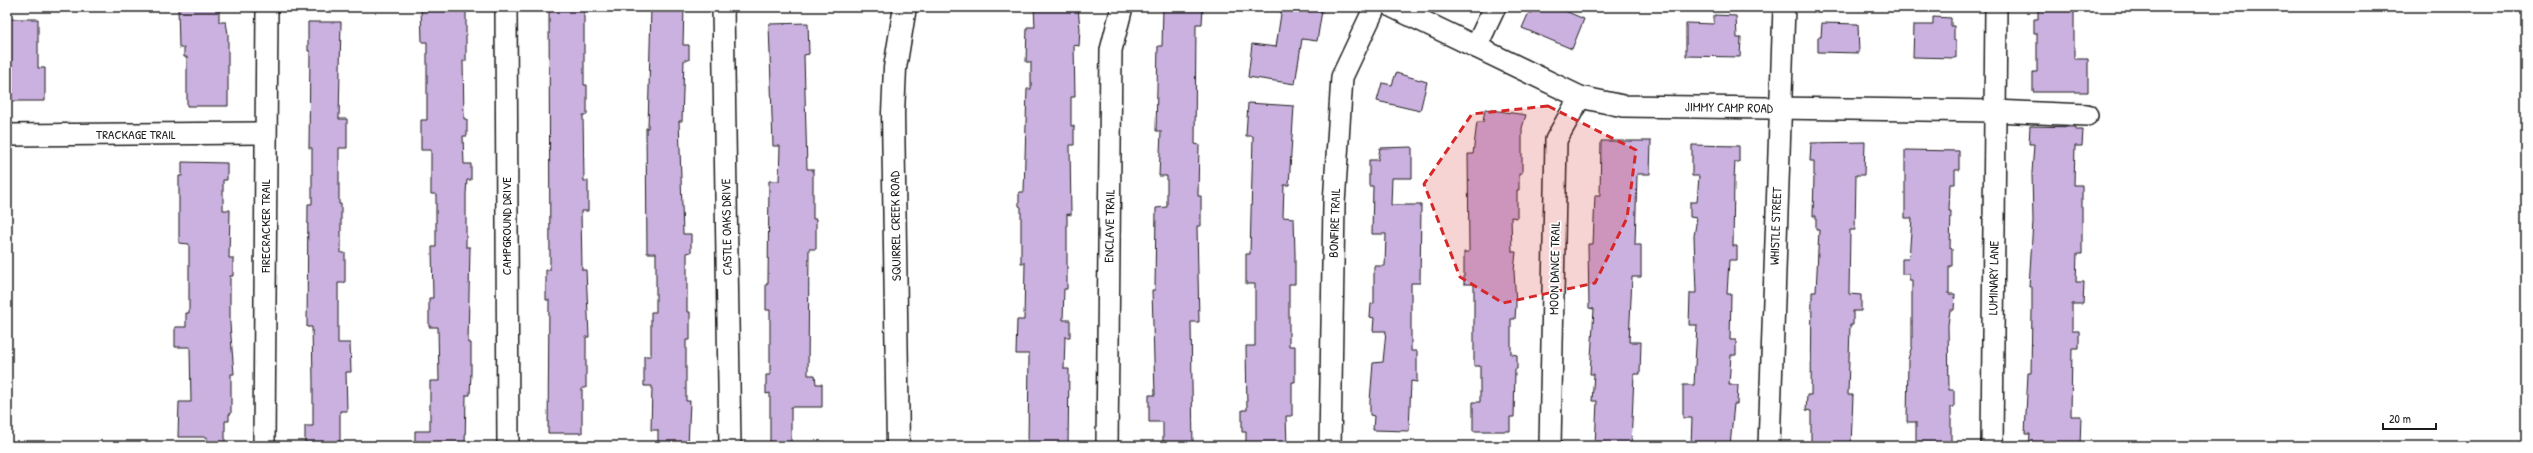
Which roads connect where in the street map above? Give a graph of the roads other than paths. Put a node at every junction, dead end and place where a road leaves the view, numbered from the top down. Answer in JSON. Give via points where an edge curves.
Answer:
{"nodes":[{"id":1,"x":267,"y":7,"type":"edge"},
{"id":2,"x":506,"y":7,"type":"edge"},
{"id":3,"x":723,"y":7,"type":"edge"},
{"id":4,"x":905,"y":7,"type":"edge"},
{"id":5,"x":1122,"y":7,"type":"edge"},
{"id":6,"x":1375,"y":7,"type":"edge"},
{"id":7,"x":1393,"y":7,"type":"edge"},
{"id":8,"x":1495,"y":7,"type":"edge"},
{"id":9,"x":1784,"y":7,"type":"edge"},
{"id":10,"x":1996,"y":7,"type":"edge"},
{"id":11,"x":1476,"y":47,"type":"junction"},
{"id":12,"x":1580,"y":97,"type":"junction"},
{"id":13,"x":1781,"y":108,"type":"junction"},
{"id":14,"x":1995,"y":111,"type":"junction"},
{"id":15,"x":2087,"y":115,"type":"dead end"},
{"id":16,"x":265,"y":133,"type":"junction"},
{"id":17,"x":7,"y":135,"type":"edge"},
{"id":18,"x":264,"y":446,"type":"edge"},
{"id":19,"x":508,"y":446,"type":"edge"},
{"id":20,"x":730,"y":446,"type":"edge"},
{"id":21,"x":898,"y":446,"type":"edge"},
{"id":22,"x":1107,"y":446,"type":"edge"},
{"id":23,"x":1330,"y":446,"type":"edge"},
{"id":24,"x":1550,"y":446,"type":"edge"},
{"id":25,"x":1769,"y":446,"type":"edge"},
{"id":26,"x":1992,"y":446,"type":"edge"}],
"edges":[{"from":1,"to":16,"type":"street","name":"FIRECRACKER TRAIL"},
{"from":2,"to":19,"type":"street","name":"CAMPGROUND DRIVE"},
{"from":3,"to":20,"type":"street","name":"CASTLE OAKS DRIVE"},
{"from":4,"to":21,"type":"street","name":"SQUIRREL CREEK ROAD","via":[[895,68],[893,113]]},
{"from":5,"to":22,"type":"street","name":"ENCLAVE TRAIL","via":[[1111,50]]},
{"from":6,"to":23,"type":"street","name":"BONFIRE TRAIL","via":[[1342,77],[1334,204]]},
{"from":7,"to":11,"type":"street","name":"JIMMY CAMP ROAD"},
{"from":8,"to":11,"type":"street"},
{"from":9,"to":13,"type":"street","name":"WHISTLE STREET"},
{"from":10,"to":14,"type":"street","name":"LUMINARY LANE"},
{"from":11,"to":12,"type":"street","name":"JIMMY CAMP ROAD"},
{"from":12,"to":13,"type":"street","name":"JIMMY CAMP ROAD","via":[[1622,106]]},
{"from":12,"to":24,"type":"street","name":"MOON DANCE TRAIL","via":[[1556,140]]},
{"from":13,"to":14,"type":"street","name":"JIMMY CAMP ROAD"},
{"from":13,"to":25,"type":"street","name":"WHISTLE STREET","via":[[1777,155]]},
{"from":14,"to":15,"type":"street","name":"JIMMY CAMP ROAD"},
{"from":14,"to":26,"type":"street","name":"LUMINARY LANE"},
{"from":16,"to":17,"type":"street","name":"TRACKAGE TRAIL"},
{"from":16,"to":18,"type":"street","name":"FIRECRACKER TRAIL"}]}
